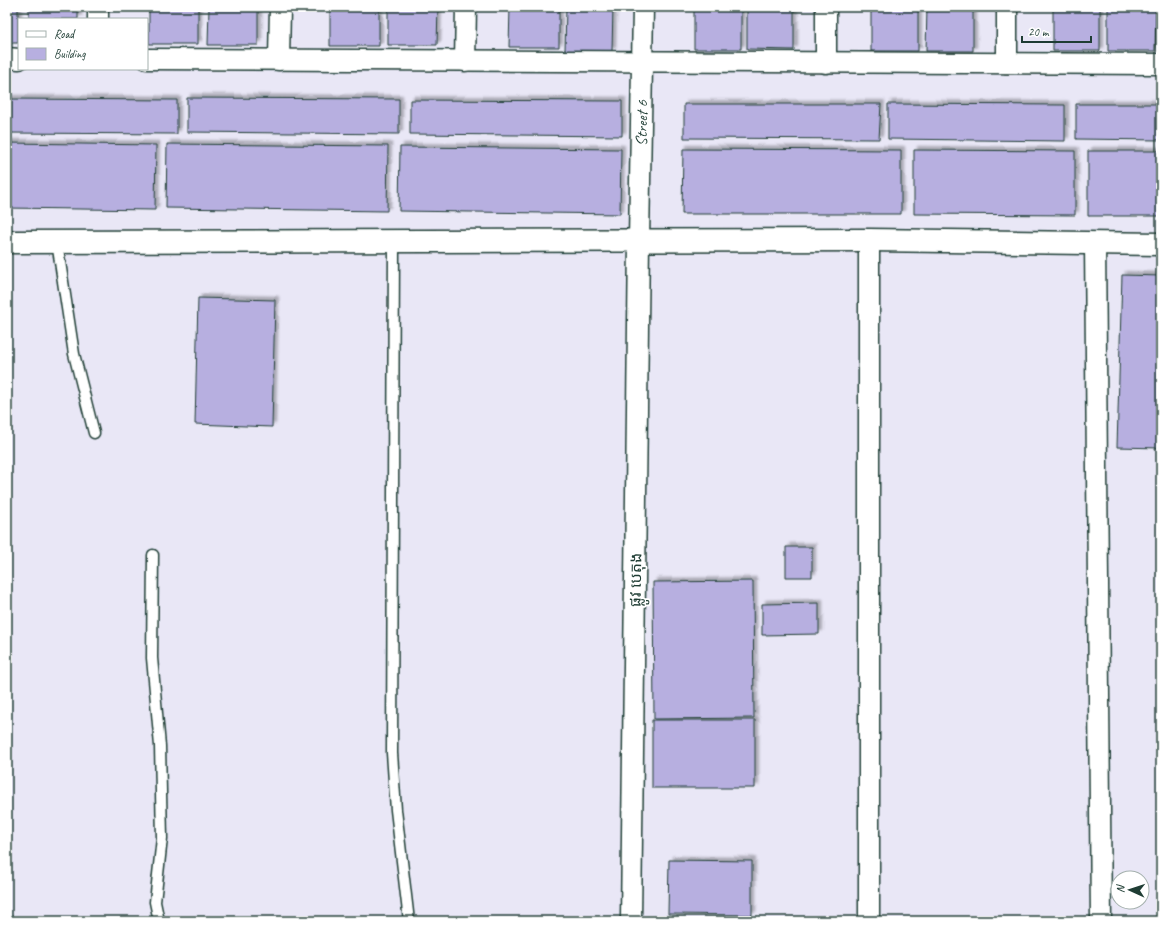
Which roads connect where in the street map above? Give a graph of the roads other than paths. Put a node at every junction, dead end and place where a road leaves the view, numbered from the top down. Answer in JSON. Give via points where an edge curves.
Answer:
{"nodes":[{"id":1,"x":98,"y":7,"type":"edge"},
{"id":2,"x":280,"y":7,"type":"edge"},
{"id":3,"x":466,"y":7,"type":"edge"},
{"id":4,"x":643,"y":7,"type":"edge"},
{"id":5,"x":826,"y":7,"type":"edge"},
{"id":6,"x":1007,"y":7,"type":"edge"},
{"id":7,"x":98,"y":18,"type":"edge"},
{"id":8,"x":7,"y":58,"type":"edge"},
{"id":9,"x":18,"y":58,"type":"edge"},
{"id":10,"x":148,"y":59,"type":"edge"},
{"id":11,"x":279,"y":60,"type":"junction"},
{"id":12,"x":465,"y":61,"type":"junction"},
{"id":13,"x":642,"y":62,"type":"junction"},
{"id":14,"x":826,"y":62,"type":"junction"},
{"id":15,"x":1007,"y":63,"type":"junction"},
{"id":16,"x":1161,"y":64,"type":"edge"},
{"id":17,"x":639,"y":240,"type":"junction"},
{"id":18,"x":869,"y":240,"type":"junction"},
{"id":19,"x":394,"y":241,"type":"junction"},
{"id":20,"x":7,"y":242,"type":"edge"},
{"id":21,"x":57,"y":242,"type":"junction"},
{"id":22,"x":1095,"y":243,"type":"junction"},
{"id":23,"x":1161,"y":244,"type":"edge"},
{"id":24,"x":94,"y":433,"type":"dead end"},
{"id":25,"x":153,"y":555,"type":"dead end"},
{"id":26,"x":159,"y":921,"type":"edge"},
{"id":27,"x":409,"y":921,"type":"edge"},
{"id":28,"x":632,"y":921,"type":"edge"},
{"id":29,"x":869,"y":921,"type":"edge"},
{"id":30,"x":1100,"y":921,"type":"edge"}],
"edges":[{"from":1,"to":7,"type":"street"},
{"from":2,"to":11,"type":"street"},
{"from":3,"to":12,"type":"street"},
{"from":4,"to":13,"type":"street","name":"Street 6"},
{"from":5,"to":14,"type":"street"},
{"from":6,"to":15,"type":"street"},
{"from":8,"to":9,"type":"street"},
{"from":10,"to":11,"type":"street"},
{"from":11,"to":12,"type":"street"},
{"from":12,"to":13,"type":"street"},
{"from":13,"to":14,"type":"street"},
{"from":13,"to":17,"type":"street","name":"Street 6"},
{"from":14,"to":15,"type":"street"},
{"from":15,"to":16,"type":"street"},
{"from":17,"to":18,"type":"street"},
{"from":17,"to":19,"type":"street"},
{"from":17,"to":28,"type":"street","name":"ផ្លូវ បេតុង"},
{"from":18,"to":22,"type":"street"},
{"from":18,"to":29,"type":"street"},
{"from":19,"to":21,"type":"street"},
{"from":19,"to":27,"type":"lane","via":[[392,752]]},
{"from":20,"to":21,"type":"street"},
{"from":21,"to":24,"type":"lane","via":[[74,354]]},
{"from":22,"to":23,"type":"street"},
{"from":22,"to":30,"type":"street"},
{"from":25,"to":26,"type":"lane","via":[[152,658],[160,746],[162,838],[155,902]]}]}
